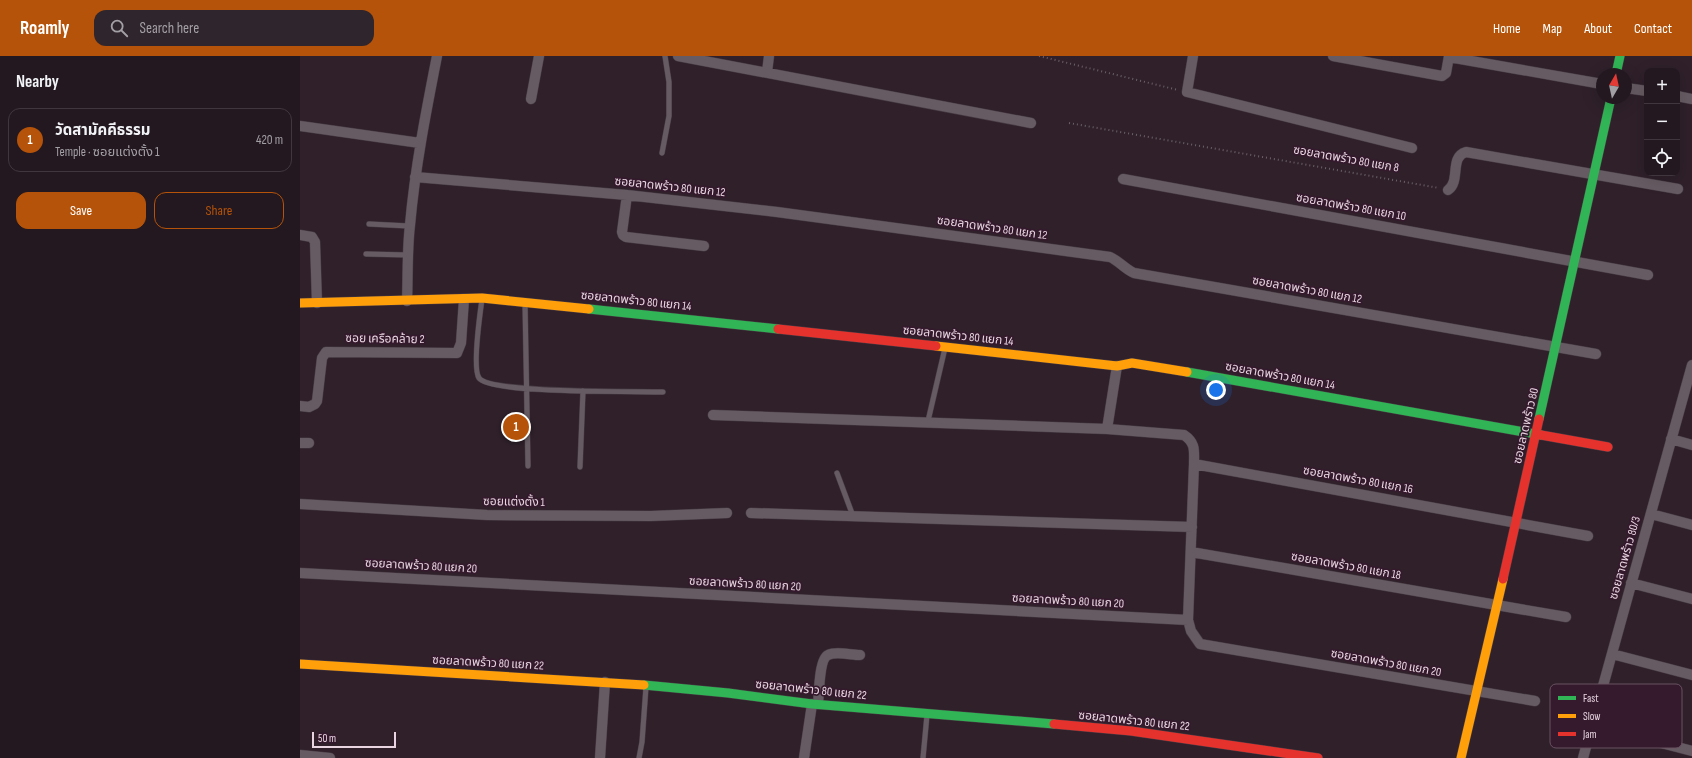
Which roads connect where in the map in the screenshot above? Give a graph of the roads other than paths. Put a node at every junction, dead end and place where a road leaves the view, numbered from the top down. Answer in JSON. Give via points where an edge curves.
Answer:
{"nodes":[{"id":1,"x":437,"y":56,"type":"edge"},
{"id":2,"x":539,"y":56,"type":"edge"},
{"id":3,"x":665,"y":56,"type":"edge"},
{"id":4,"x":678,"y":56,"type":"edge"},
{"id":5,"x":768,"y":56,"type":"edge"},
{"id":6,"x":1193,"y":56,"type":"edge"},
{"id":7,"x":1332,"y":56,"type":"edge"},
{"id":8,"x":1449,"y":56,"type":"edge"},
{"id":9,"x":1620,"y":56,"type":"edge"},
{"id":10,"x":1617,"y":68,"type":"edge"},
{"id":11,"x":767,"y":72,"type":"junction"},
{"id":12,"x":1596,"y":83,"type":"edge"},
{"id":13,"x":1632,"y":89,"type":"edge"},
{"id":14,"x":1644,"y":91,"type":"edge"},
{"id":15,"x":1680,"y":97,"type":"edge"},
{"id":16,"x":531,"y":99,"type":"dead end"},
{"id":17,"x":1692,"y":99,"type":"edge"},
{"id":18,"x":1610,"y":104,"type":"edge"},
{"id":19,"x":1031,"y":123,"type":"dead end"},
{"id":20,"x":300,"y":126,"type":"edge"},
{"id":21,"x":420,"y":143,"type":"junction"},
{"id":22,"x":1412,"y":148,"type":"dead end"},
{"id":23,"x":662,"y":153,"type":"dead end"},
{"id":24,"x":1594,"y":175,"type":"junction"},
{"id":25,"x":415,"y":177,"type":"junction"},
{"id":26,"x":1123,"y":179,"type":"dead end"},
{"id":27,"x":1448,"y":190,"type":"road end"},
{"id":28,"x":1678,"y":190,"type":"dead end"},
{"id":29,"x":627,"y":195,"type":"junction"},
{"id":30,"x":369,"y":224,"type":"dead end"},
{"id":31,"x":409,"y":226,"type":"junction"},
{"id":32,"x":300,"y":235,"type":"edge"},
{"id":33,"x":704,"y":246,"type":"dead end"},
{"id":34,"x":366,"y":254,"type":"dead end"},
{"id":35,"x":408,"y":255,"type":"junction"},
{"id":36,"x":1574,"y":261,"type":"junction"},
{"id":37,"x":1648,"y":275,"type":"dead end"},
{"id":38,"x":482,"y":298,"type":"junction"},
{"id":39,"x":464,"y":299,"type":"junction"},
{"id":40,"x":407,"y":301,"type":"junction"},
{"id":41,"x":525,"y":302,"type":"junction"},
{"id":42,"x":317,"y":303,"type":"junction"},
{"id":43,"x":300,"y":304,"type":"edge"},
{"id":44,"x":946,"y":347,"type":"junction"},
{"id":45,"x":1556,"y":347,"type":"junction"},
{"id":46,"x":1596,"y":354,"type":"dead end"},
{"id":47,"x":1117,"y":366,"type":"junction"},
{"id":48,"x":1692,"y":368,"type":"edge"},
{"id":49,"x":525,"y":389,"type":"junction"},
{"id":50,"x":583,"y":391,"type":"junction"},
{"id":51,"x":663,"y":392,"type":"dead end"},
{"id":52,"x":300,"y":406,"type":"edge"},
{"id":53,"x":713,"y":415,"type":"dead end"},
{"id":54,"x":928,"y":421,"type":"junction"},
{"id":55,"x":1107,"y":428,"type":"junction"},
{"id":56,"x":1536,"y":434,"type":"junction"},
{"id":57,"x":1671,"y":439,"type":"junction"},
{"id":58,"x":1692,"y":445,"type":"edge"},
{"id":59,"x":1608,"y":447,"type":"dead end"},
{"id":60,"x":1194,"y":464,"type":"junction"},
{"id":61,"x":528,"y":466,"type":"dead end"},
{"id":62,"x":580,"y":467,"type":"dead end"},
{"id":63,"x":837,"y":473,"type":"dead end"},
{"id":64,"x":300,"y":504,"type":"edge"},
{"id":65,"x":727,"y":513,"type":"dead end"},
{"id":66,"x":751,"y":513,"type":"dead end"},
{"id":67,"x":1651,"y":514,"type":"junction"},
{"id":68,"x":853,"y":516,"type":"junction"},
{"id":69,"x":1516,"y":522,"type":"junction"},
{"id":70,"x":1692,"y":525,"type":"edge"},
{"id":71,"x":1192,"y":526,"type":"junction"},
{"id":72,"x":1588,"y":536,"type":"dead end"},
{"id":73,"x":1191,"y":552,"type":"junction"},
{"id":74,"x":300,"y":573,"type":"edge"},
{"id":75,"x":1632,"y":583,"type":"junction"},
{"id":76,"x":1692,"y":599,"type":"edge"},
{"id":77,"x":1497,"y":606,"type":"junction"},
{"id":78,"x":1566,"y":617,"type":"dead end"},
{"id":79,"x":1188,"y":620,"type":"junction"},
{"id":80,"x":1612,"y":654,"type":"junction"},
{"id":81,"x":860,"y":655,"type":"dead end"},
{"id":82,"x":300,"y":664,"type":"edge"},
{"id":83,"x":1692,"y":675,"type":"edge"},
{"id":84,"x":605,"y":682,"type":"junction"},
{"id":85,"x":1604,"y":684,"type":"edge"},
{"id":86,"x":646,"y":686,"type":"junction"},
{"id":87,"x":1477,"y":691,"type":"junction"},
{"id":88,"x":1535,"y":701,"type":"dead end"},
{"id":89,"x":815,"y":704,"type":"junction"},
{"id":90,"x":928,"y":713,"type":"junction"},
{"id":91,"x":1586,"y":748,"type":"edge"},
{"id":92,"x":1680,"y":748,"type":"edge"},
{"id":93,"x":1692,"y":751,"type":"edge"},
{"id":94,"x":300,"y":755,"type":"edge"},
{"id":95,"x":330,"y":758,"type":"edge"},
{"id":96,"x":600,"y":758,"type":"edge"},
{"id":97,"x":639,"y":758,"type":"edge"},
{"id":98,"x":804,"y":758,"type":"edge"},
{"id":99,"x":923,"y":758,"type":"edge"},
{"id":100,"x":1318,"y":758,"type":"edge"},
{"id":101,"x":1461,"y":758,"type":"edge"},
{"id":102,"x":1583,"y":758,"type":"edge"}],
"edges":[{"from":1,"to":21,"type":"street"},
{"from":2,"to":16,"type":"street"},
{"from":3,"to":23,"type":"lane","via":[[669,82],[669,116]]},
{"from":4,"to":11,"type":"street"},
{"from":5,"to":11,"type":"street"},
{"from":6,"to":22,"type":"street","via":[[1187,92]]},
{"from":7,"to":8,"type":"street","via":[[1442,76],[1446,73]]},
{"from":8,"to":12,"type":"street"},
{"from":9,"to":10,"type":"street"},
{"from":11,"to":19,"type":"street"},
{"from":13,"to":14,"type":"street"},
{"from":15,"to":17,"type":"street"},
{"from":18,"to":24,"type":"street","name":"ซอยลาดพร้าว 80"},
{"from":20,"to":21,"type":"street"},
{"from":21,"to":25,"type":"street"},
{"from":24,"to":27,"type":"street","via":[[1466,152],[1458,158],[1453,184]]},
{"from":24,"to":28,"type":"street"},
{"from":24,"to":36,"type":"street","name":"ซอยลาดพร้าว 80"},
{"from":25,"to":29,"type":"street","name":"ซอยลาดพร้าว 80 แยก 12"},
{"from":25,"to":31,"type":"street"},
{"from":26,"to":36,"type":"street","name":"ซอยลาดพร้าว 80 แยก 10"},
{"from":29,"to":33,"type":"street","via":[[623,236]]},
{"from":29,"to":45,"type":"street","name":"ซอยลาดพร้าว 80 แยก 12","via":[[785,213],[1110,257],[1134,273]]},
{"from":30,"to":31,"type":"lane"},
{"from":31,"to":35,"type":"street"},
{"from":32,"to":42,"type":"street","via":[[312,237],[315,242]]},
{"from":34,"to":35,"type":"lane"},
{"from":35,"to":40,"type":"street"},
{"from":36,"to":37,"type":"street","name":"ซอยลาดพร้าว 80 แยก 10"},
{"from":36,"to":45,"type":"street","name":"ซอยลาดพร้าว 80"},
{"from":38,"to":39,"type":"street","name":"ซอยลาดพร้าว 80 แยก 14"},
{"from":38,"to":41,"type":"street","name":"ซอยลาดพร้าว 80 แยก 14"},
{"from":38,"to":49,"type":"lane","via":[[476,363],[478,378],[490,385]]},
{"from":39,"to":40,"type":"street","name":"ซอยลาดพร้าว 80 แยก 14"},
{"from":39,"to":52,"type":"street","name":"ซอย เครือคล้าย 2","via":[[461,342],[457,353],[326,352],[322,358],[317,401],[309,407]]},
{"from":40,"to":42,"type":"street","name":"ซอยลาดพร้าว 80 แยก 14"},
{"from":41,"to":44,"type":"street","name":"ซอยลาดพร้าว 80 แยก 14"},
{"from":41,"to":49,"type":"lane"},
{"from":42,"to":43,"type":"street","name":"ซอยลาดพร้าว 80 แยก 14"},
{"from":44,"to":47,"type":"street","name":"ซอยลาดพร้าว 80 แยก 14"},
{"from":44,"to":54,"type":"lane"},
{"from":45,"to":46,"type":"street","name":"ซอยลาดพร้าว 80 แยก 12"},
{"from":45,"to":56,"type":"street","name":"ซอยลาดพร้าว 80"},
{"from":47,"to":55,"type":"street"},
{"from":47,"to":56,"type":"street","name":"ซอยลาดพร้าว 80 แยก 14","via":[[1142,364]]},
{"from":48,"to":57,"type":"street","name":"ซอยลาดพร้าว 80/3"},
{"from":49,"to":50,"type":"lane"},
{"from":49,"to":61,"type":"lane"},
{"from":50,"to":51,"type":"lane"},
{"from":50,"to":62,"type":"lane"},
{"from":53,"to":54,"type":"street","name":"ซอยลาดพร้าว 80 แยก 20"},
{"from":54,"to":55,"type":"street","name":"ซอยลาดพร้าว 80 แยก 20"},
{"from":55,"to":60,"type":"street","name":"ซอยลาดพร้าว 80 แยก 20","via":[[1184,435],[1191,439],[1194,445]]},
{"from":56,"to":59,"type":"street","name":"ซอยลาดพร้าว 80 แยก 14"},
{"from":56,"to":69,"type":"street","name":"ซอยลาดพร้าว 80"},
{"from":57,"to":58,"type":"street"},
{"from":57,"to":67,"type":"street","name":"ซอยลาดพร้าว 80/3"},
{"from":60,"to":69,"type":"street","name":"ซอยลาดพร้าว 80 แยก 16"},
{"from":60,"to":71,"type":"street","name":"ซอยลาดพร้าว 80 แยก 20"},
{"from":63,"to":68,"type":"lane"},
{"from":64,"to":65,"type":"street","name":"ซอยแต่งตั้ง 1","via":[[487,515],[651,516]]},
{"from":66,"to":68,"type":"street"},
{"from":67,"to":70,"type":"street"},
{"from":67,"to":75,"type":"street","name":"ซอยลาดพร้าว 80/3"},
{"from":68,"to":71,"type":"street"},
{"from":69,"to":72,"type":"street","name":"ซอยลาดพร้าว 80 แยก 16"},
{"from":69,"to":77,"type":"street","name":"ซอยลาดพร้าว 80"},
{"from":71,"to":73,"type":"street","name":"ซอยลาดพร้าว 80 แยก 20"},
{"from":73,"to":77,"type":"street","name":"ซอยลาดพร้าว 80 แยก 18"},
{"from":73,"to":79,"type":"street","name":"ซอยลาดพร้าว 80 แยก 20"},
{"from":74,"to":79,"type":"street","name":"ซอยลาดพร้าว 80 แยก 20"},
{"from":75,"to":76,"type":"street"},
{"from":75,"to":80,"type":"street","name":"ซอยลาดพร้าว 80/3"},
{"from":77,"to":78,"type":"street","name":"ซอยลาดพร้าว 80 แยก 18"},
{"from":77,"to":87,"type":"street","name":"ซอยลาดพร้าว 80"},
{"from":79,"to":87,"type":"street","name":"ซอยลาดพร้าว 80 แยก 20","via":[[1191,631],[1200,644]]},
{"from":80,"to":83,"type":"street"},
{"from":80,"to":85,"type":"street","name":"ซอยลาดพร้าว 80/3"},
{"from":81,"to":89,"type":"street","via":[[828,654],[825,657]]},
{"from":82,"to":84,"type":"street","name":"ซอยลาดพร้าว 80 แยก 22"},
{"from":84,"to":86,"type":"street","name":"ซอยลาดพร้าว 80 แยก 22"},
{"from":84,"to":96,"type":"street"},
{"from":86,"to":89,"type":"street","name":"ซอยลาดพร้าว 80 แยก 22"},
{"from":86,"to":97,"type":"lane"},
{"from":87,"to":88,"type":"street"},
{"from":87,"to":101,"type":"street","name":"ซอยลาดพร้าว 80"},
{"from":89,"to":90,"type":"street","name":"ซอยลาดพร้าว 80 แยก 22"},
{"from":89,"to":98,"type":"street"},
{"from":90,"to":99,"type":"lane"},
{"from":90,"to":100,"type":"street","name":"ซอยลาดพร้าว 80 แยก 22","via":[[1131,731]]},
{"from":91,"to":102,"type":"street","name":"ซอยลาดพร้าว 80/3"},
{"from":92,"to":93,"type":"street"},
{"from":94,"to":95,"type":"street"}]}
